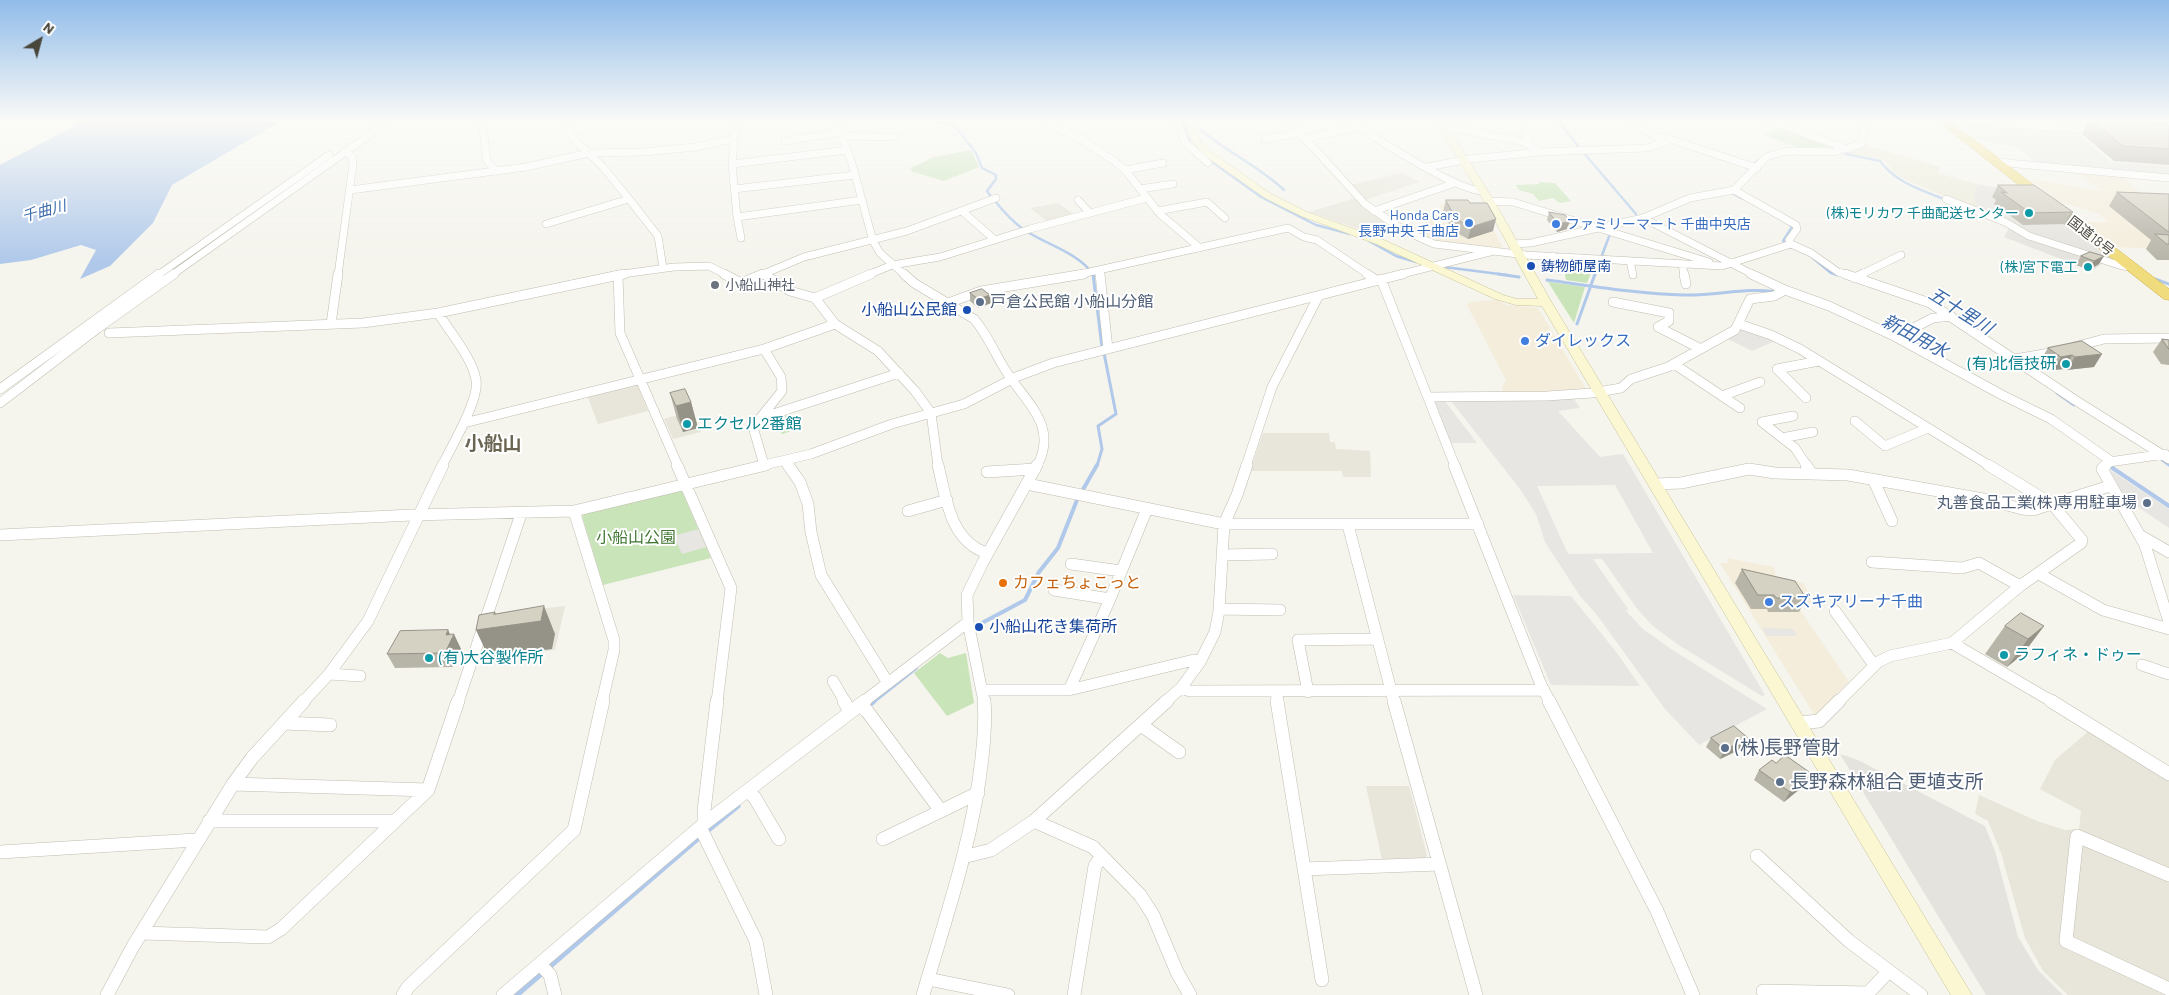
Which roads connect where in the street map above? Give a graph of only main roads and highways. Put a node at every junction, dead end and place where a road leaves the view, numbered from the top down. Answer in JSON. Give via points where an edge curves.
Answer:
{"nodes":[{"id":1,"x":2004,"y":167,"type":"edge"},
{"id":2,"x":2169,"y":296,"type":"edge"}],
"edges":[{"from":1,"to":2,"type":"highway","name":"国道18号"}]}
